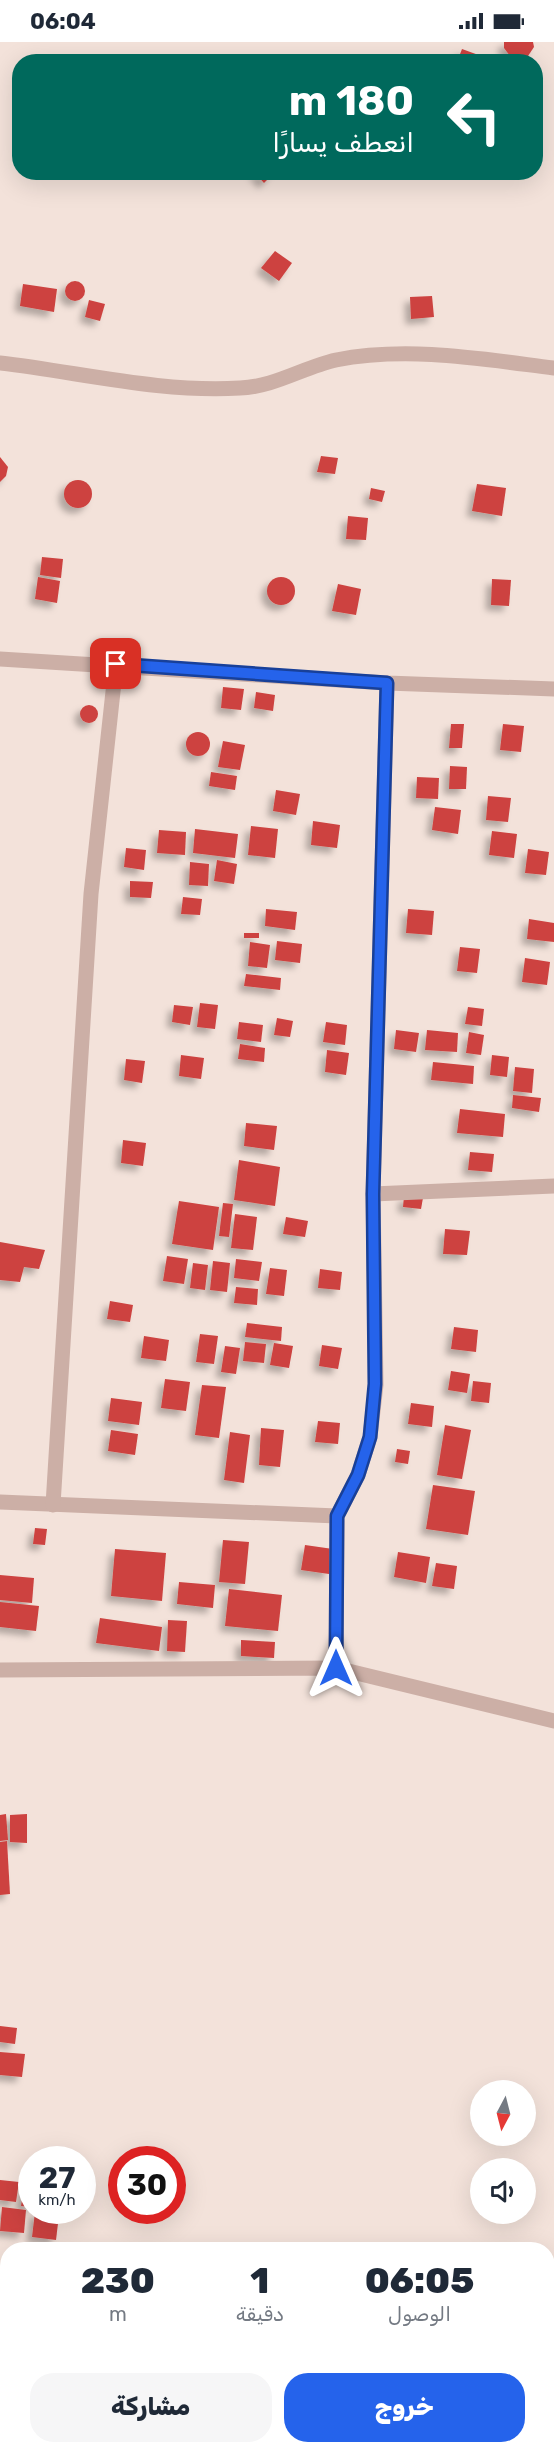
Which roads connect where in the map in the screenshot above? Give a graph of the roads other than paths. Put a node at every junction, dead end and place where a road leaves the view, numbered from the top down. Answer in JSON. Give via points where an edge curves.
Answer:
{"nodes":[{"id":1,"x":0,"y":363,"type":"edge"},
{"id":2,"x":554,"y":368,"type":"edge"},
{"id":3,"x":0,"y":659,"type":"edge"},
{"id":4,"x":116,"y":664,"type":"junction"},
{"id":5,"x":387,"y":683,"type":"junction"},
{"id":6,"x":554,"y":689,"type":"edge"},
{"id":7,"x":554,"y":1186,"type":"edge"},
{"id":8,"x":373,"y":1194,"type":"junction"},
{"id":9,"x":0,"y":1502,"type":"edge"},
{"id":10,"x":53,"y":1505,"type":"junction"},
{"id":11,"x":337,"y":1516,"type":"junction"},
{"id":12,"x":336,"y":1668,"type":"junction"},
{"id":13,"x":0,"y":1670,"type":"edge"},
{"id":14,"x":554,"y":1721,"type":"edge"}],
"edges":[{"from":1,"to":2,"type":"street","via":[[202,389],[243,388],[282,380],[334,361],[388,353],[466,357]]},
{"from":3,"to":4,"type":"street"},
{"from":4,"to":5,"type":"street"},
{"from":4,"to":10,"type":"street","via":[[91,894]]},
{"from":5,"to":6,"type":"street"},
{"from":5,"to":8,"type":"street"},
{"from":7,"to":8,"type":"street"},
{"from":8,"to":11,"type":"street","via":[[375,1384],[370,1437],[358,1475]]},
{"from":9,"to":10,"type":"street"},
{"from":10,"to":11,"type":"street"},
{"from":11,"to":12,"type":"street"},
{"from":12,"to":13,"type":"street"},
{"from":12,"to":14,"type":"street"}]}
